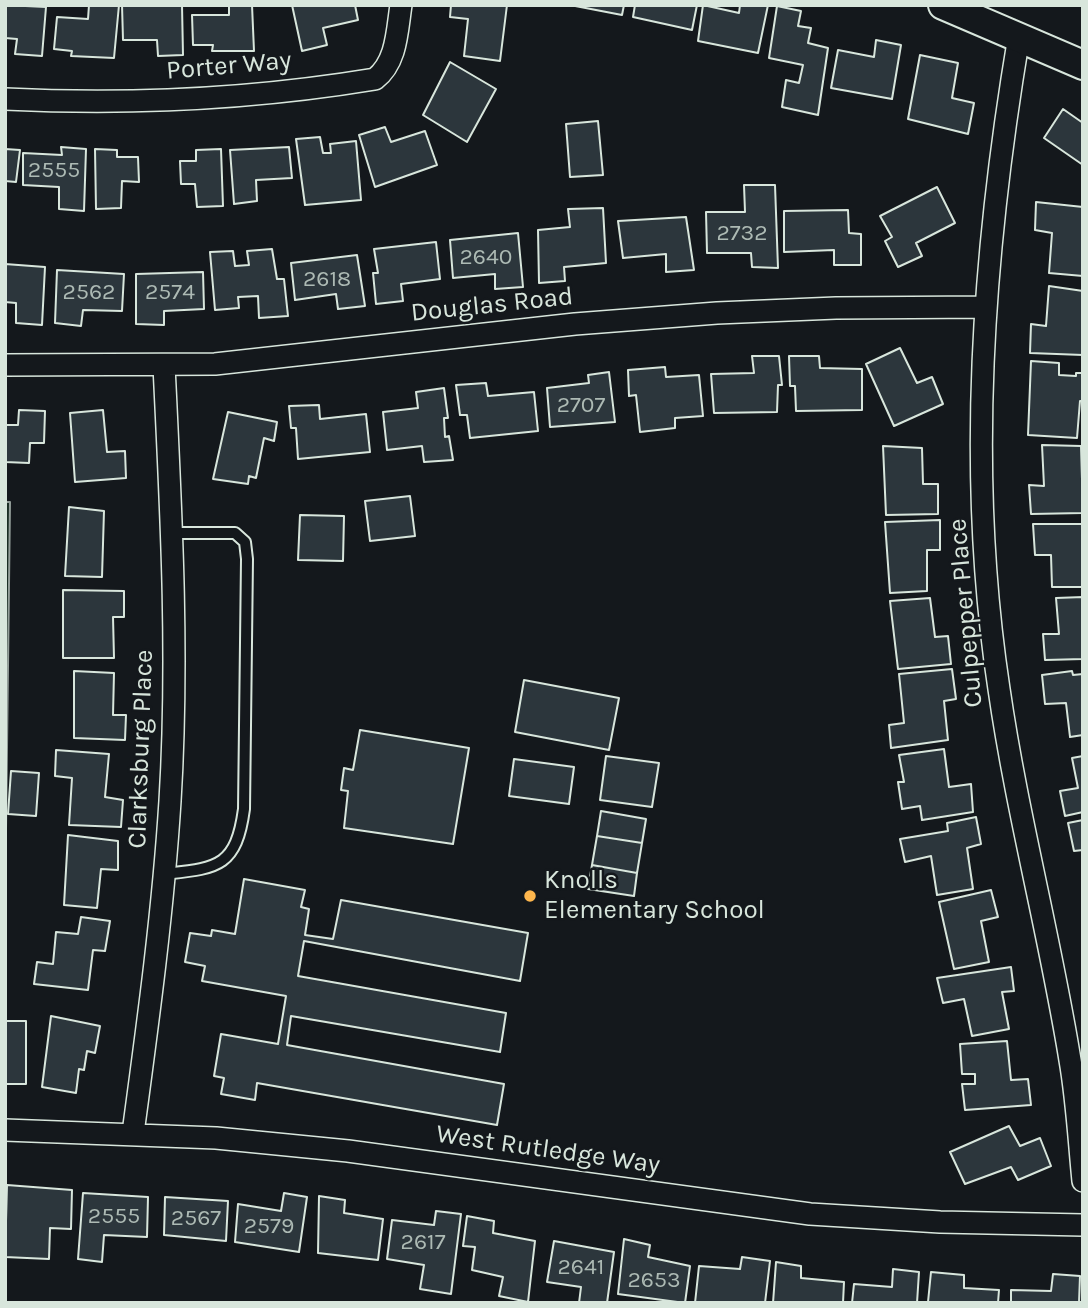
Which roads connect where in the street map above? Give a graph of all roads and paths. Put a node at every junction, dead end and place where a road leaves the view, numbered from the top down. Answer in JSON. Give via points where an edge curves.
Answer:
{"nodes":[{"id":1,"x":401,"y":5,"type":"edge"},
{"id":2,"x":943,"y":5,"type":"edge"},
{"id":3,"x":1019,"y":36,"type":"junction"},
{"id":4,"x":1083,"y":65,"type":"edge"},
{"id":5,"x":5,"y":99,"type":"edge"},
{"id":6,"x":986,"y":307,"type":"junction"},
{"id":7,"x":5,"y":365,"type":"edge"},
{"id":8,"x":164,"y":366,"type":"junction"},
{"id":9,"x":172,"y":533,"type":"junction"},
{"id":10,"x":164,"y":874,"type":"junction"},
{"id":11,"x":5,"y":1130,"type":"edge"},
{"id":12,"x":134,"y":1133,"type":"junction"},
{"id":13,"x":1083,"y":1181,"type":"edge"},
{"id":14,"x":1083,"y":1224,"type":"edge"}],
"edges":[{"from":1,"to":5,"type":"street","name":"Porter Way","via":[[392,59],[375,79],[194,98]]},
{"from":2,"to":3,"type":"street"},
{"from":3,"to":4,"type":"street"},
{"from":3,"to":6,"type":"street","name":"Culpepper Place","via":[[995,187]]},
{"from":6,"to":8,"type":"street","name":"Douglas Road","via":[[717,313],[561,325],[270,360]]},
{"from":6,"to":13,"type":"street","name":"Culpepper Place","via":[[984,545],[998,687],[1071,1063]]},
{"from":7,"to":8,"type":"street","name":"Douglas Road"},
{"from":8,"to":9,"type":"street","name":"Clarksburg Place"},
{"from":9,"to":10,"type":"street","name":"Clarksburg Place","via":[[174,688]]},
{"from":9,"to":10,"type":"lane","via":[[235,533],[245,542],[244,809],[238,840],[214,867]]},
{"from":10,"to":12,"type":"street","name":"Clarksburg Place"},
{"from":11,"to":12,"type":"street","name":"West Rutledge Way"},
{"from":12,"to":14,"type":"street","name":"West Rutledge Way","via":[[348,1151],[810,1214]]}]}
